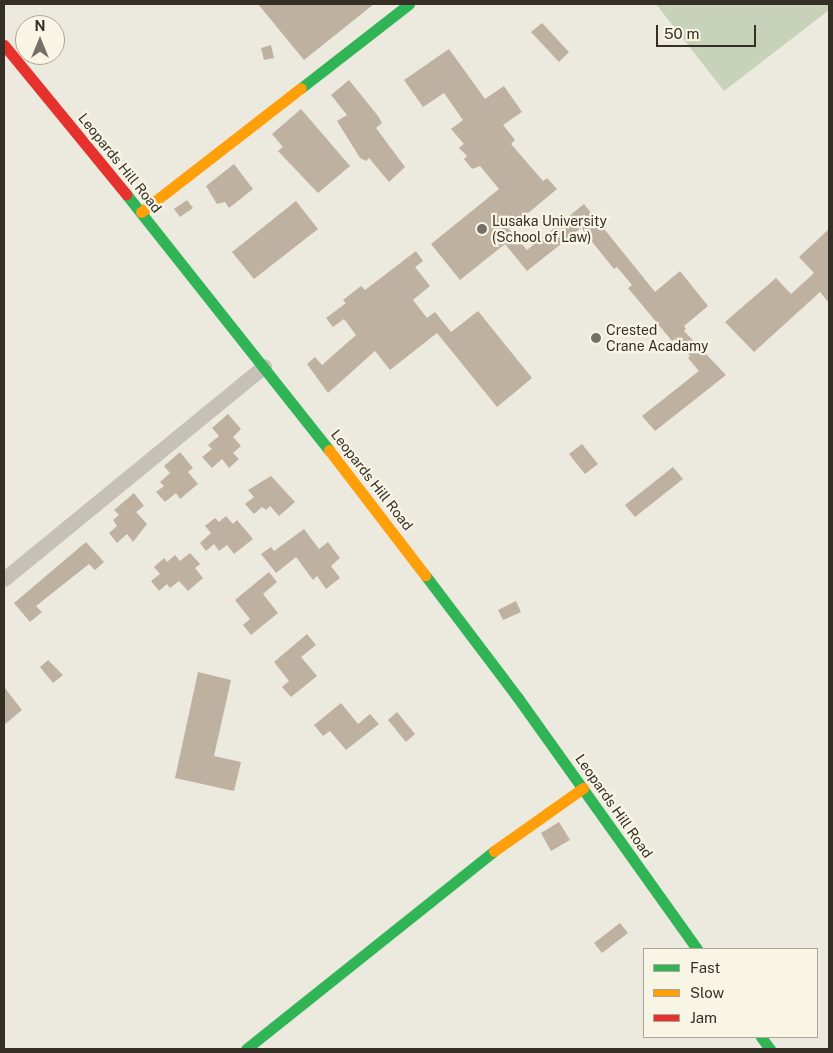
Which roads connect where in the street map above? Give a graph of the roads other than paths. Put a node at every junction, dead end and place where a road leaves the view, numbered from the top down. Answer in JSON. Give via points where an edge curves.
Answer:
{"nodes":[{"id":1,"x":409,"y":4,"type":"edge"},
{"id":2,"x":4,"y":46,"type":"edge"},
{"id":3,"x":141,"y":212,"type":"junction"},
{"id":4,"x":264,"y":366,"type":"junction"},
{"id":5,"x":4,"y":578,"type":"edge"},
{"id":6,"x":583,"y":788,"type":"junction"},
{"id":7,"x":695,"y":948,"type":"edge"},
{"id":8,"x":762,"y":1038,"type":"edge"},
{"id":9,"x":246,"y":1049,"type":"edge"},
{"id":10,"x":770,"y":1049,"type":"edge"}],
"edges":[{"from":1,"to":3,"type":"main road"},
{"from":2,"to":3,"type":"main road","name":"Leopards Hill Road"},
{"from":3,"to":4,"type":"main road","name":"Leopards Hill Road"},
{"from":4,"to":5,"type":"street"},
{"from":4,"to":6,"type":"main road","name":"Leopards Hill Road","via":[[450,606]]},
{"from":6,"to":7,"type":"main road","name":"Leopards Hill Road"},
{"from":6,"to":9,"type":"main road","via":[[462,873]]},
{"from":8,"to":10,"type":"main road"}]}
